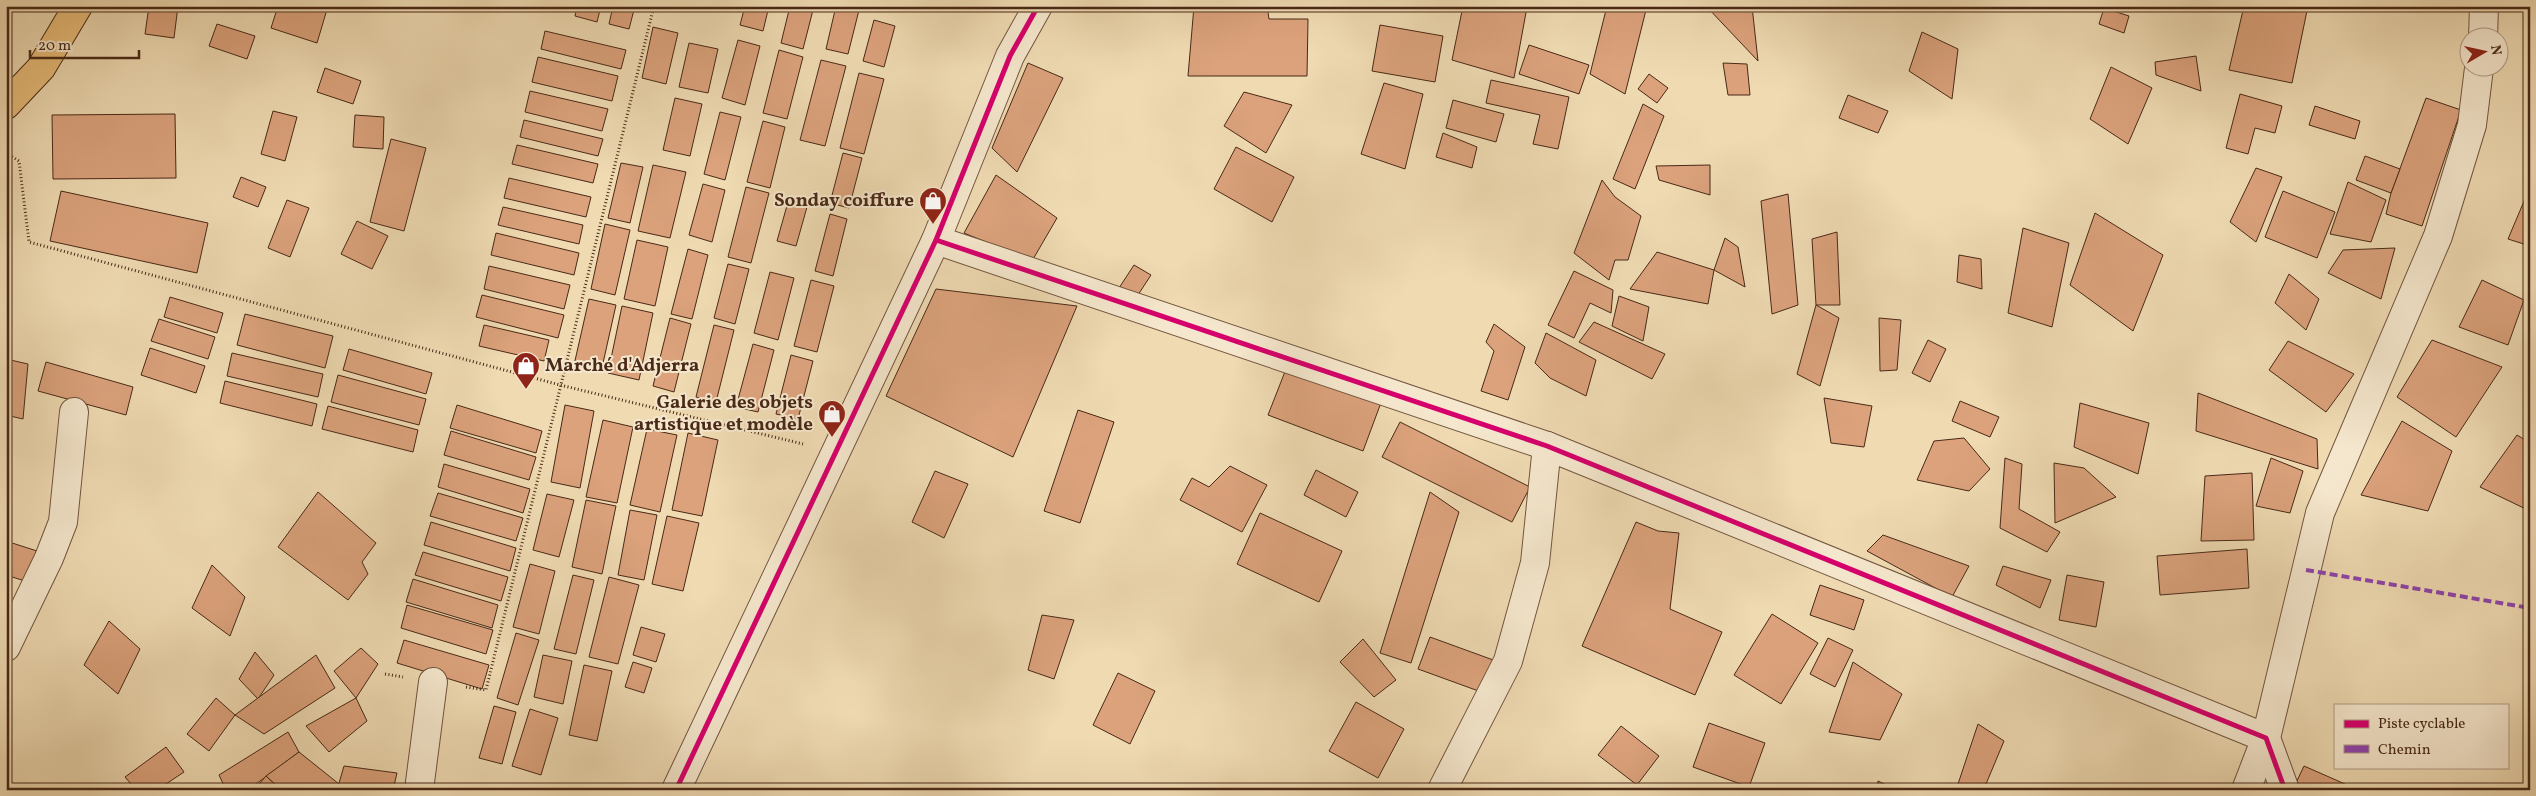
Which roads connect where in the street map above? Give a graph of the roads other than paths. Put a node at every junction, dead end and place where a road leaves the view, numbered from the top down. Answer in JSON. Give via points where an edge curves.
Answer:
{"nodes":[{"id":1,"x":78,"y":6,"type":"edge"},
{"id":2,"x":1038,"y":6,"type":"edge"},
{"id":3,"x":2484,"y":6,"type":"edge"},
{"id":4,"x":2483,"y":28,"type":"edge"},
{"id":5,"x":2479,"y":78,"type":"edge"},
{"id":6,"x":6,"y":105,"type":"edge"},
{"id":7,"x":936,"y":240,"type":"junction"},
{"id":8,"x":74,"y":412,"type":"dead end"},
{"id":9,"x":1547,"y":446,"type":"junction"},
{"id":10,"x":6,"y":647,"type":"edge"},
{"id":11,"x":434,"y":682,"type":"road end"},
{"id":12,"x":2266,"y":738,"type":"junction"},
{"id":13,"x":419,"y":790,"type":"edge"},
{"id":14,"x":676,"y":790,"type":"edge"},
{"id":15,"x":1442,"y":790,"type":"edge"},
{"id":16,"x":2246,"y":790,"type":"edge"},
{"id":17,"x":2285,"y":790,"type":"edge"}],
"edges":[{"from":1,"to":6,"type":"main road","via":[[40,68]]},
{"from":2,"to":7,"type":"street","via":[[1010,56]]},
{"from":3,"to":4,"type":"street"},
{"from":5,"to":12,"type":"street","via":[[2472,125],[2438,236],[2320,513]]},
{"from":7,"to":9,"type":"street"},
{"from":7,"to":14,"type":"street"},
{"from":8,"to":10,"type":"street","via":[[63,522]]},
{"from":9,"to":12,"type":"street"},
{"from":9,"to":15,"type":"street","via":[[1535,563],[1508,661]]},
{"from":11,"to":13,"type":"street"},
{"from":12,"to":16,"type":"street"},
{"from":12,"to":17,"type":"street"}]}
